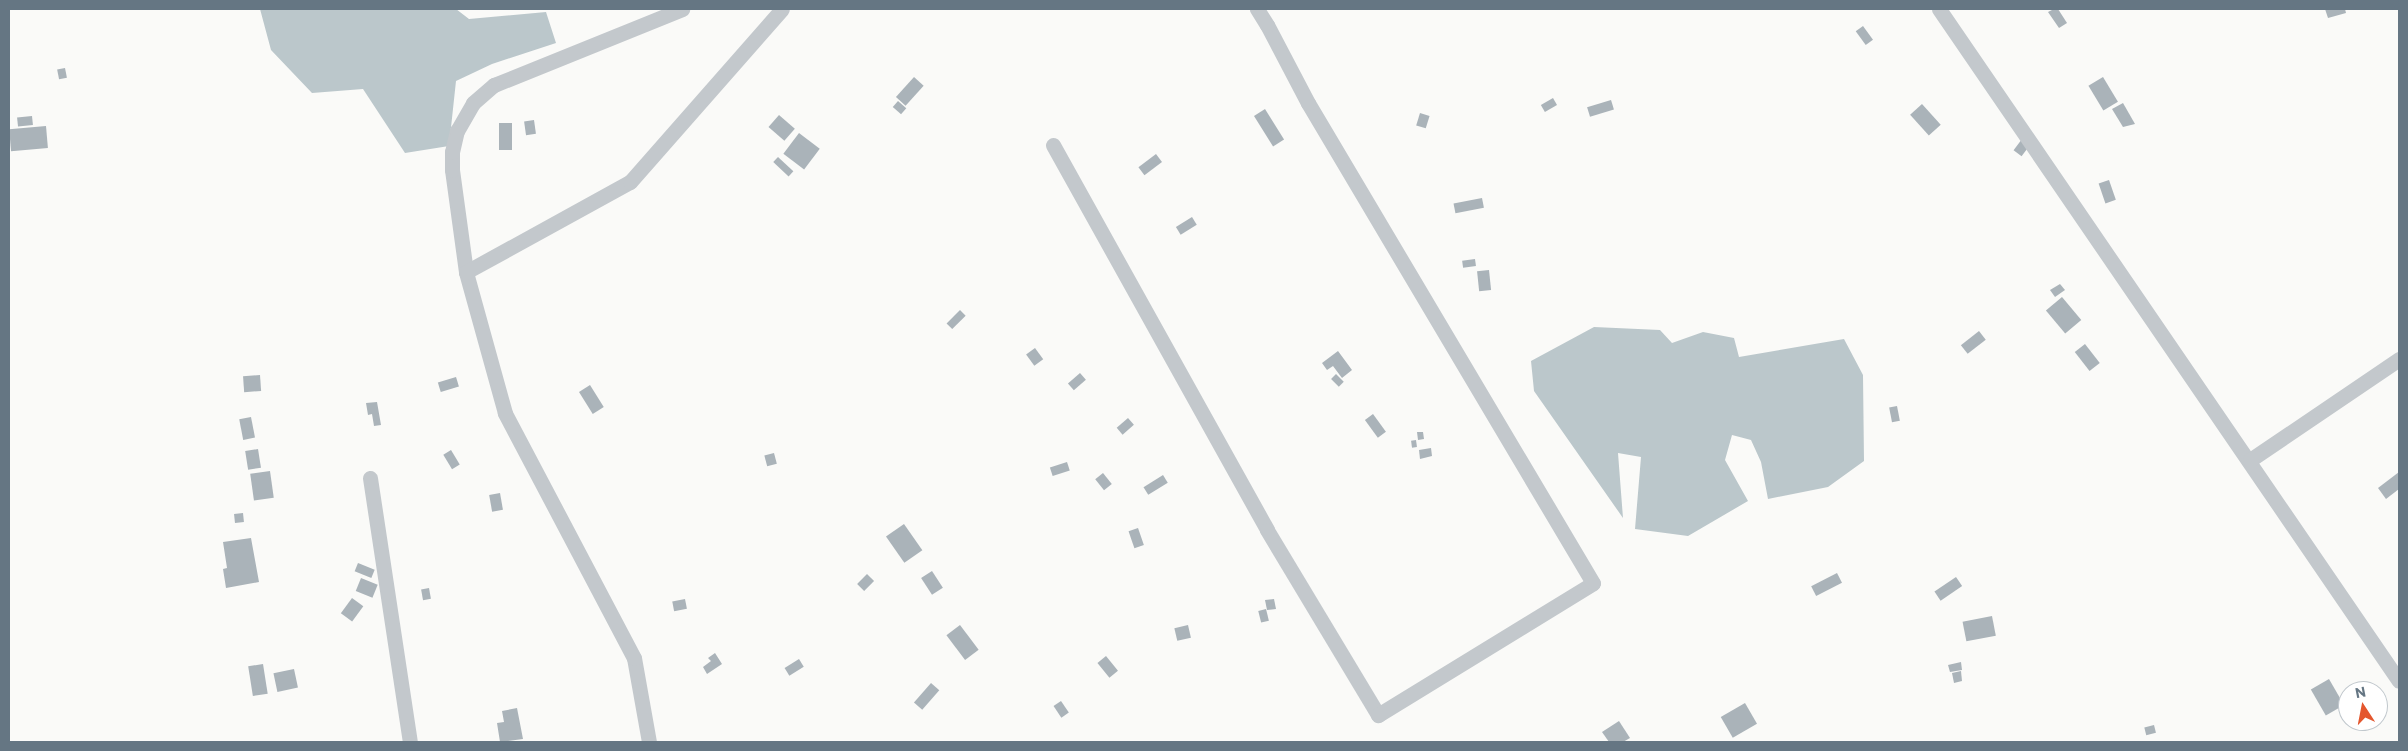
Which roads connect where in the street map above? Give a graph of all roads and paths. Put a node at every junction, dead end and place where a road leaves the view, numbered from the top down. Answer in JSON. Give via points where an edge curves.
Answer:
{"nodes":[{"id":1,"x":682,"y":9,"type":"edge"},
{"id":2,"x":782,"y":9,"type":"edge"},
{"id":3,"x":1257,"y":9,"type":"edge"},
{"id":4,"x":1939,"y":9,"type":"edge"},
{"id":5,"x":1053,"y":145,"type":"dead end"},
{"id":6,"x":466,"y":272,"type":"junction"},
{"id":7,"x":2399,"y":359,"type":"edge"},
{"id":8,"x":2250,"y":460,"type":"junction"},
{"id":9,"x":370,"y":478,"type":"dead end"},
{"id":10,"x":2399,"y":681,"type":"edge"},
{"id":11,"x":410,"y":742,"type":"edge"},
{"id":12,"x":649,"y":742,"type":"edge"}],
"edges":[{"from":1,"to":6,"type":"street","via":[[494,85],[473,103],[457,131],[452,152]]},
{"from":2,"to":6,"type":"street","via":[[630,182]]},
{"from":3,"to":5,"type":"street","via":[[1308,103],[1593,582],[1378,715],[1267,530]]},
{"from":4,"to":8,"type":"street"},
{"from":6,"to":12,"type":"street","via":[[505,413],[634,658]]},
{"from":7,"to":8,"type":"street"},
{"from":8,"to":10,"type":"street"},
{"from":9,"to":11,"type":"street"}]}
